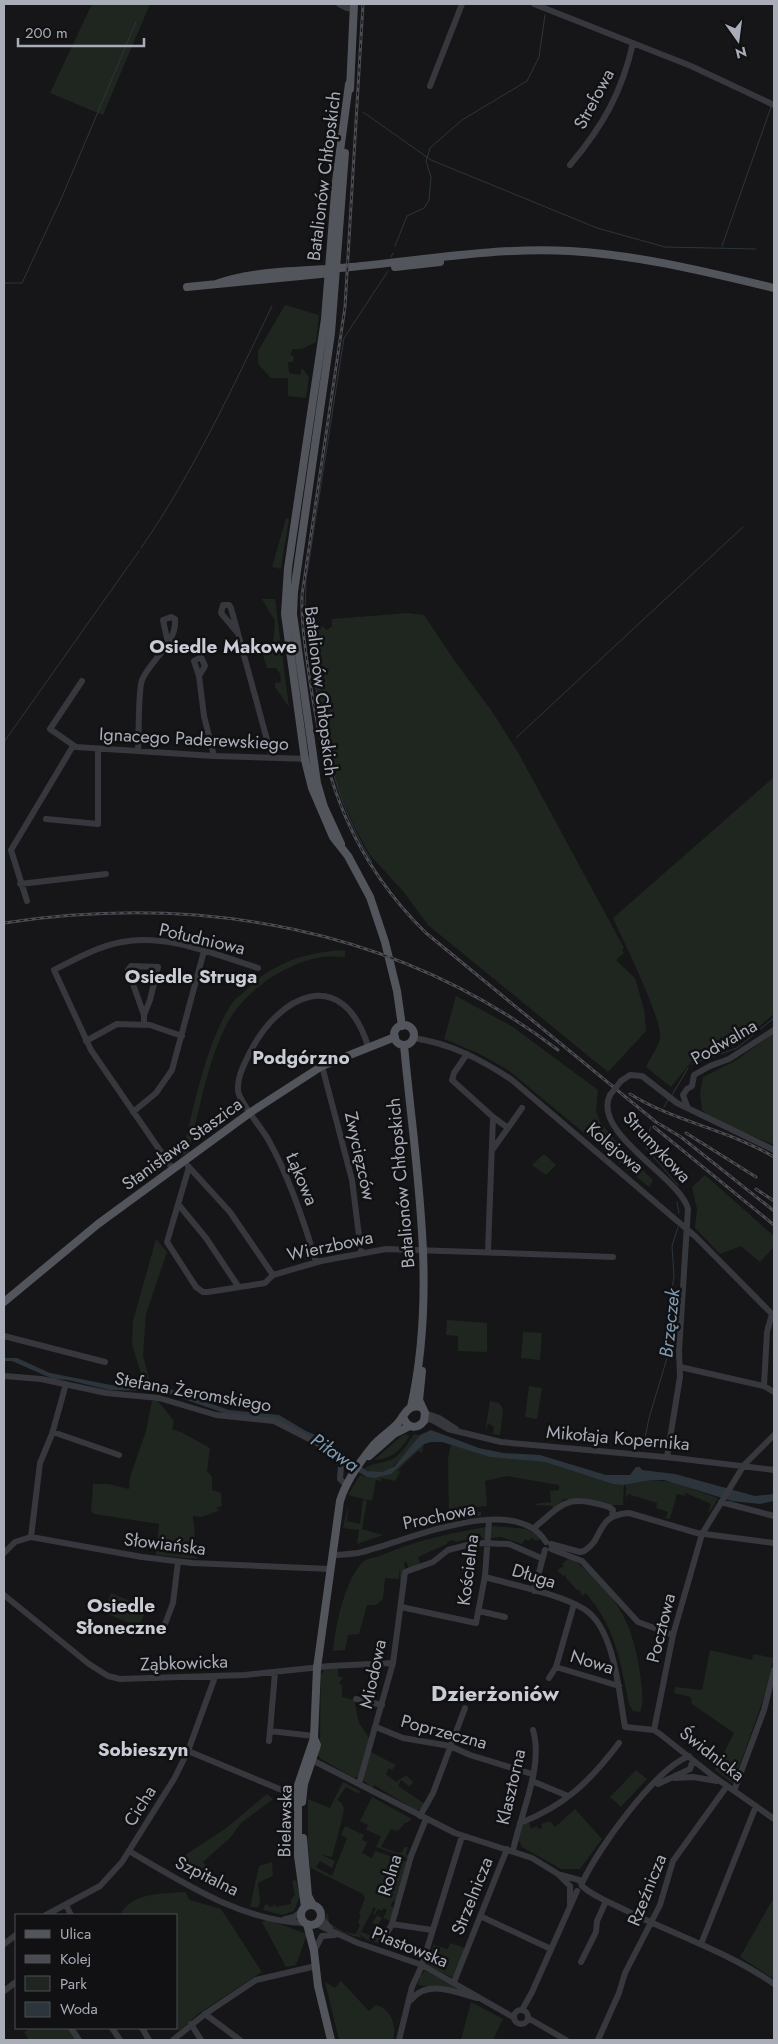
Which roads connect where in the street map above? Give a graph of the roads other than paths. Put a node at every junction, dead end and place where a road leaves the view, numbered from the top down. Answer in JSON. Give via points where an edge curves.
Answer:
{"nodes":[{"id":1,"x":339,"y":4,"type":"edge"},
{"id":2,"x":462,"y":4,"type":"edge"},
{"id":3,"x":534,"y":4,"type":"edge"},
{"id":4,"x":354,"y":6,"type":"edge"},
{"id":5,"x":633,"y":43,"type":"junction"},
{"id":6,"x":430,"y":86,"type":"dead end"},
{"id":7,"x":774,"y":105,"type":"edge"},
{"id":8,"x":570,"y":165,"type":"dead end"},
{"id":9,"x":332,"y":271,"type":"junction"},
{"id":10,"x":187,"y":287,"type":"dead end"},
{"id":11,"x":774,"y":288,"type":"edge"},
{"id":12,"x":236,"y":631,"type":"dead end"},
{"id":13,"x":168,"y":643,"type":"dead end"},
{"id":14,"x":198,"y":676,"type":"dead end"},
{"id":15,"x":82,"y":681,"type":"dead end"},
{"id":16,"x":72,"y":746,"type":"junction"},
{"id":17,"x":98,"y":749,"type":"junction"},
{"id":18,"x":138,"y":751,"type":"junction"},
{"id":19,"x":214,"y":756,"type":"junction"},
{"id":20,"x":272,"y":758,"type":"junction"},
{"id":21,"x":309,"y":759,"type":"junction"},
{"id":22,"x":46,"y":819,"type":"dead end"},
{"id":23,"x":106,"y":874,"type":"dead end"},
{"id":24,"x":20,"y":884,"type":"junction"},
{"id":25,"x":27,"y":901,"type":"dead end"},
{"id":26,"x":204,"y":951,"type":"junction"},
{"id":27,"x":258,"y":968,"type":"dead end"},
{"id":28,"x":144,"y":1015,"type":"junction"},
{"id":29,"x":144,"y":1025,"type":"junction"},
{"id":30,"x":405,"y":1026,"type":"junction"},
{"id":31,"x":774,"y":1030,"type":"edge"},
{"id":32,"x":182,"y":1036,"type":"junction"},
{"id":33,"x":395,"y":1037,"type":"junction"},
{"id":34,"x":413,"y":1038,"type":"junction"},
{"id":35,"x":86,"y":1041,"type":"junction"},
{"id":36,"x":404,"y":1045,"type":"junction"},
{"id":37,"x":368,"y":1046,"type":"junction"},
{"id":38,"x":467,"y":1054,"type":"junction"},
{"id":39,"x":322,"y":1066,"type":"junction"},
{"id":40,"x":686,"y":1106,"type":"junction"},
{"id":41,"x":522,"y":1108,"type":"dead end"},
{"id":42,"x":133,"y":1112,"type":"junction"},
{"id":43,"x":250,"y":1112,"type":"junction"},
{"id":44,"x":493,"y":1117,"type":"junction"},
{"id":45,"x":508,"y":1128,"type":"junction"},
{"id":46,"x":493,"y":1149,"type":"junction"},
{"id":47,"x":774,"y":1150,"type":"edge"},
{"id":48,"x":184,"y":1160,"type":"junction"},
{"id":49,"x":172,"y":1168,"type":"junction"},
{"id":50,"x":189,"y":1168,"type":"junction"},
{"id":51,"x":178,"y":1204,"type":"junction"},
{"id":52,"x":686,"y":1228,"type":"junction"},
{"id":53,"x":424,"y":1249,"type":"junction"},
{"id":54,"x":361,"y":1252,"type":"junction"},
{"id":55,"x":488,"y":1252,"type":"junction"},
{"id":56,"x":613,"y":1257,"type":"dead end"},
{"id":57,"x":316,"y":1262,"type":"junction"},
{"id":58,"x":273,"y":1274,"type":"junction"},
{"id":59,"x":238,"y":1286,"type":"junction"},
{"id":60,"x":4,"y":1302,"type":"edge"},
{"id":61,"x":773,"y":1315,"type":"edge"},
{"id":62,"x":422,"y":1319,"type":"junction"},
{"id":63,"x":4,"y":1336,"type":"edge"},
{"id":64,"x":105,"y":1362,"type":"dead end"},
{"id":65,"x":680,"y":1367,"type":"junction"},
{"id":66,"x":4,"y":1376,"type":"edge"},
{"id":67,"x":66,"y":1384,"type":"junction"},
{"id":68,"x":764,"y":1386,"type":"junction"},
{"id":69,"x":774,"y":1392,"type":"edge"},
{"id":70,"x":411,"y":1407,"type":"junction"},
{"id":71,"x":424,"y":1413,"type":"junction"},
{"id":72,"x":403,"y":1416,"type":"junction"},
{"id":73,"x":410,"y":1426,"type":"junction"},
{"id":74,"x":53,"y":1432,"type":"junction"},
{"id":75,"x":774,"y":1435,"type":"edge"},
{"id":76,"x":119,"y":1455,"type":"dead end"},
{"id":77,"x":667,"y":1457,"type":"junction"},
{"id":78,"x":363,"y":1462,"type":"junction"},
{"id":79,"x":744,"y":1465,"type":"junction"},
{"id":80,"x":774,"y":1470,"type":"edge"},
{"id":81,"x":346,"y":1485,"type":"junction"},
{"id":82,"x":722,"y":1502,"type":"junction"},
{"id":83,"x":774,"y":1516,"type":"edge"},
{"id":84,"x":612,"y":1517,"type":"junction"},
{"id":85,"x":489,"y":1521,"type":"junction"},
{"id":86,"x":534,"y":1528,"type":"junction"},
{"id":87,"x":702,"y":1534,"type":"junction"},
{"id":88,"x":31,"y":1537,"type":"junction"},
{"id":89,"x":488,"y":1541,"type":"junction"},
{"id":90,"x":774,"y":1543,"type":"edge"},
{"id":91,"x":548,"y":1546,"type":"junction"},
{"id":92,"x":4,"y":1553,"type":"edge"},
{"id":93,"x":332,"y":1556,"type":"junction"},
{"id":94,"x":541,"y":1558,"type":"junction"},
{"id":95,"x":178,"y":1562,"type":"junction"},
{"id":96,"x":330,"y":1569,"type":"junction"},
{"id":97,"x":484,"y":1577,"type":"junction"},
{"id":98,"x":534,"y":1591,"type":"junction"},
{"id":99,"x":4,"y":1595,"type":"edge"},
{"id":100,"x":574,"y":1604,"type":"junction"},
{"id":101,"x":401,"y":1607,"type":"junction"},
{"id":102,"x":479,"y":1611,"type":"junction"},
{"id":103,"x":505,"y":1618,"type":"dead end"},
{"id":104,"x":165,"y":1624,"type":"dead end"},
{"id":105,"x":673,"y":1635,"type":"junction"},
{"id":106,"x":318,"y":1659,"type":"junction"},
{"id":107,"x":393,"y":1663,"type":"junction"},
{"id":108,"x":330,"y":1666,"type":"junction"},
{"id":109,"x":556,"y":1666,"type":"junction"},
{"id":110,"x":317,"y":1668,"type":"junction"},
{"id":111,"x":774,"y":1670,"type":"edge"},
{"id":112,"x":275,"y":1672,"type":"junction"},
{"id":113,"x":215,"y":1677,"type":"junction"},
{"id":114,"x":549,"y":1678,"type":"dead end"},
{"id":115,"x":619,"y":1686,"type":"junction"},
{"id":116,"x":356,"y":1700,"type":"dead end"},
{"id":117,"x":382,"y":1705,"type":"junction"},
{"id":118,"x":465,"y":1708,"type":"dead end"},
{"id":119,"x":376,"y":1727,"type":"junction"},
{"id":120,"x":626,"y":1727,"type":"joint"},
{"id":121,"x":533,"y":1730,"type":"dead end"},
{"id":122,"x":654,"y":1730,"type":"junction"},
{"id":123,"x":270,"y":1731,"type":"junction"},
{"id":124,"x":314,"y":1737,"type":"junction"},
{"id":125,"x":269,"y":1741,"type":"dead end"},
{"id":126,"x":619,"y":1743,"type":"dead end"},
{"id":127,"x":450,"y":1746,"type":"junction"},
{"id":128,"x":678,"y":1747,"type":"junction"},
{"id":129,"x":188,"y":1751,"type":"junction"},
{"id":130,"x":691,"y":1758,"type":"junction"},
{"id":131,"x":311,"y":1759,"type":"junction"},
{"id":132,"x":674,"y":1765,"type":"junction"},
{"id":133,"x":532,"y":1777,"type":"junction"},
{"id":134,"x":668,"y":1779,"type":"junction"},
{"id":135,"x":724,"y":1783,"type":"junction"},
{"id":136,"x":359,"y":1784,"type":"junction"},
{"id":137,"x":649,"y":1789,"type":"junction"},
{"id":138,"x":734,"y":1791,"type":"junction"},
{"id":139,"x":568,"y":1796,"type":"junction"},
{"id":140,"x":300,"y":1798,"type":"junction"},
{"id":141,"x":756,"y":1806,"type":"junction"},
{"id":142,"x":423,"y":1818,"type":"junction"},
{"id":143,"x":774,"y":1819,"type":"edge"},
{"id":144,"x":520,"y":1823,"type":"junction"},
{"id":145,"x":462,"y":1836,"type":"junction"},
{"id":146,"x":510,"y":1850,"type":"junction"},
{"id":147,"x":129,"y":1851,"type":"junction"},
{"id":148,"x":577,"y":1886,"type":"junction"},
{"id":149,"x":606,"y":1900,"type":"junction"},
{"id":150,"x":66,"y":1905,"type":"junction"},
{"id":151,"x":306,"y":1908,"type":"junction"},
{"id":152,"x":48,"y":1914,"type":"edge"},
{"id":153,"x":70,"y":1914,"type":"edge"},
{"id":154,"x":480,"y":1916,"type":"junction"},
{"id":155,"x":276,"y":1919,"type":"junction"},
{"id":156,"x":312,"y":1923,"type":"junction"},
{"id":157,"x":652,"y":1923,"type":"junction"},
{"id":158,"x":392,"y":1924,"type":"junction"},
{"id":159,"x":432,"y":1930,"type":"junction"},
{"id":160,"x":339,"y":1935,"type":"junction"},
{"id":161,"x":15,"y":1936,"type":"edge"},
{"id":162,"x":384,"y":1940,"type":"dead end"},
{"id":163,"x":4,"y":1944,"type":"edge"},
{"id":164,"x":701,"y":1944,"type":"junction"},
{"id":165,"x":551,"y":1949,"type":"junction"},
{"id":166,"x":314,"y":1951,"type":"junction"},
{"id":167,"x":581,"y":1962,"type":"dead end"},
{"id":168,"x":422,"y":1965,"type":"junction"},
{"id":169,"x":316,"y":1966,"type":"junction"},
{"id":170,"x":454,"y":1982,"type":"junction"},
{"id":171,"x":15,"y":1983,"type":"edge"},
{"id":172,"x":774,"y":1984,"type":"edge"},
{"id":173,"x":4,"y":1991,"type":"edge"},
{"id":174,"x":485,"y":2000,"type":"junction"},
{"id":175,"x":410,"y":2001,"type":"junction"},
{"id":176,"x":205,"y":2014,"type":"junction"},
{"id":177,"x":522,"y":2015,"type":"junction"},
{"id":178,"x":191,"y":2024,"type":"junction"},
{"id":179,"x":72,"y":2029,"type":"edge"},
{"id":180,"x":113,"y":2029,"type":"edge"},
{"id":181,"x":143,"y":2029,"type":"edge"},
{"id":182,"x":79,"y":2040,"type":"edge"},
{"id":183,"x":120,"y":2040,"type":"edge"},
{"id":184,"x":149,"y":2040,"type":"edge"},
{"id":185,"x":173,"y":2040,"type":"edge"},
{"id":186,"x":200,"y":2040,"type":"edge"},
{"id":187,"x":240,"y":2040,"type":"edge"},
{"id":188,"x":331,"y":2040,"type":"edge"},
{"id":189,"x":399,"y":2040,"type":"edge"},
{"id":190,"x":566,"y":2040,"type":"edge"},
{"id":191,"x":598,"y":2040,"type":"edge"}],
"edges":[{"from":1,"to":4,"type":"street","via":[[347,9]]},
{"from":2,"to":6,"type":"street"},
{"from":3,"to":5,"type":"street"},
{"from":4,"to":9,"type":"main road","name":"Batalionów Chłopskich","via":[[349,84],[336,181]]},
{"from":5,"to":7,"type":"street"},
{"from":5,"to":8,"type":"street","name":"Strefowa","via":[[627,69],[608,113]]},
{"from":9,"to":10,"type":"main road","via":[[264,274]]},
{"from":9,"to":11,"type":"main road","via":[[509,252],[568,251],[664,263]]},
{"from":9,"to":21,"type":"main road","name":"Batalionów Chłopskich","via":[[285,588],[286,636]]},
{"from":12,"to":20,"type":"street"},
{"from":13,"to":18,"type":"street","via":[[142,681]]},
{"from":14,"to":19,"type":"street"},
{"from":15,"to":16,"type":"street","via":[[50,729]]},
{"from":16,"to":17,"type":"street","name":"Ignacego Paderewskiego"},
{"from":16,"to":24,"type":"street","via":[[11,850]]},
{"from":17,"to":18,"type":"street","name":"Ignacego Paderewskiego"},
{"from":17,"to":22,"type":"street","via":[[98,824]]},
{"from":18,"to":19,"type":"street","name":"Ignacego Paderewskiego"},
{"from":19,"to":20,"type":"street","name":"Ignacego Paderewskiego"},
{"from":20,"to":21,"type":"street","name":"Ignacego Paderewskiego"},
{"from":21,"to":30,"type":"main road","name":"Batalionów Chłopskich","via":[[320,811],[332,837],[356,869],[370,897],[383,935]]},
{"from":23,"to":24,"type":"street"},
{"from":24,"to":25,"type":"street"},
{"from":26,"to":27,"type":"street","name":"Południowa"},
{"from":26,"to":32,"type":"street"},
{"from":26,"to":35,"type":"street","name":"Południowa","via":[[164,942],[130,940],[54,970]]},
{"from":28,"to":28,"type":"street","via":[[150,1000],[158,966],[130,966],[128,970]]},
{"from":28,"to":29,"type":"street"},
{"from":29,"to":32,"type":"street"},
{"from":29,"to":35,"type":"street","via":[[117,1024]]},
{"from":30,"to":33,"type":"main road","via":[[397,1029]]},
{"from":30,"to":34,"type":"main road","via":[[413,1031]]},
{"from":31,"to":40,"type":"street","name":"Podwalna","via":[[729,1059],[694,1075],[692,1086],[682,1096]]},
{"from":32,"to":42,"type":"street","via":[[165,1082]]},
{"from":33,"to":36,"type":"main road"},
{"from":33,"to":37,"type":"main road","name":"Stanisława Staszica"},
{"from":34,"to":36,"type":"main road"},
{"from":34,"to":38,"type":"street","name":"Kolejowa"},
{"from":35,"to":42,"type":"street"},
{"from":36,"to":53,"type":"main road","name":"Batalionów Chłopskich"},
{"from":37,"to":39,"type":"main road","name":"Stanisława Staszica"},
{"from":37,"to":43,"type":"street","name":"Łąkowa","via":[[351,1011],[335,998],[320,994],[288,1006],[263,1030],[242,1071],[238,1095]]},
{"from":38,"to":44,"type":"street","via":[[452,1080]]},
{"from":38,"to":52,"type":"street","name":"Kolejowa","via":[[519,1086]]},
{"from":39,"to":43,"type":"main road","name":"Stanisława Staszica"},
{"from":39,"to":54,"type":"street","name":"Zwycięzców","via":[[352,1180]]},
{"from":40,"to":47,"type":"street","via":[[715,1124]]},
{"from":40,"to":52,"type":"street","name":"Strumykowa","bridge":true,"via":[[675,1102],[639,1075],[630,1075],[610,1095],[606,1109],[612,1122],[685,1201],[688,1209]]},
{"from":41,"to":45,"type":"street"},
{"from":42,"to":49,"type":"street"},
{"from":43,"to":48,"type":"main road","name":"Stanisława Staszica"},
{"from":43,"to":57,"type":"street","name":"Łąkowa","via":[[291,1188]]},
{"from":44,"to":45,"type":"street"},
{"from":44,"to":46,"type":"street"},
{"from":45,"to":46,"type":"street"},
{"from":46,"to":55,"type":"street"},
{"from":48,"to":49,"type":"main road","name":"Stanisława Staszica"},
{"from":48,"to":50,"type":"street"},
{"from":49,"to":60,"type":"main road","name":"Stanisława Staszica"},
{"from":50,"to":51,"type":"street","name":"Wierzbowa"},
{"from":50,"to":58,"type":"street","via":[[230,1212]]},
{"from":51,"to":59,"type":"street","via":[[206,1238]]},
{"from":51,"to":59,"type":"street","name":"Wierzbowa","via":[[167,1242],[196,1287],[208,1292]]},
{"from":52,"to":61,"type":"street","name":"Kolejowa"},
{"from":52,"to":65,"type":"street","name":"Strumykowa"},
{"from":53,"to":54,"type":"street","name":"Wierzbowa"},
{"from":53,"to":55,"type":"street","name":"Wierzbowa"},
{"from":53,"to":62,"type":"main road","name":"Batalionów Chłopskich"},
{"from":54,"to":57,"type":"street","name":"Wierzbowa"},
{"from":55,"to":56,"type":"street","name":"Wierzbowa"},
{"from":57,"to":58,"type":"street","name":"Wierzbowa"},
{"from":58,"to":59,"type":"street","name":"Wierzbowa","via":[[265,1283]]},
{"from":61,"to":68,"type":"street","via":[[767,1332]]},
{"from":62,"to":70,"type":"main road","name":"Batalionów Chłopskich","via":[[418,1373]]},
{"from":62,"to":71,"type":"main road","name":"Batalionów Chłopskich","via":[[424,1350],[419,1400]]},
{"from":63,"to":64,"type":"street"},
{"from":65,"to":68,"type":"street"},
{"from":65,"to":77,"type":"street","name":"Strumykowa"},
{"from":66,"to":67,"type":"street","name":"Stefana Żeromskiego"},
{"from":67,"to":74,"type":"street"},
{"from":67,"to":81,"type":"street","name":"Stefana Żeromskiego","via":[[160,1398],[216,1415],[274,1421],[335,1454],[341,1465],[340,1479]]},
{"from":68,"to":69,"type":"street"},
{"from":70,"to":71,"type":"main road"},
{"from":70,"to":72,"type":"main road"},
{"from":71,"to":73,"type":"main road","via":[[418,1426]]},
{"from":71,"to":77,"type":"street","name":"Mikołaja Kopernika","via":[[459,1431],[501,1442]]},
{"from":72,"to":73,"type":"main road"},
{"from":72,"to":78,"type":"main road","via":[[372,1447]]},
{"from":73,"to":78,"type":"main road","via":[[394,1434]]},
{"from":74,"to":76,"type":"street"},
{"from":74,"to":88,"type":"street","via":[[40,1463]]},
{"from":75,"to":79,"type":"street","name":"Pocztowa"},
{"from":77,"to":79,"type":"street","name":"Mikołaja Kopernika"},
{"from":78,"to":81,"type":"main road"},
{"from":79,"to":80,"type":"street","name":"Mikołaja Kopernika"},
{"from":79,"to":82,"type":"street","name":"Pocztowa"},
{"from":81,"to":93,"type":"main road","via":[[340,1501]]},
{"from":82,"to":83,"type":"street"},
{"from":82,"to":87,"type":"street","name":"Pocztowa"},
{"from":84,"to":86,"type":"street","via":[[613,1510],[609,1507],[575,1500],[564,1503]]},
{"from":84,"to":87,"type":"street","via":[[633,1513]]},
{"from":84,"to":91,"type":"street","via":[[603,1524],[588,1550],[580,1552]]},
{"from":85,"to":86,"type":"street","name":"Prochowa","via":[[511,1520]]},
{"from":85,"to":89,"type":"street","name":"Kościelna"},
{"from":85,"to":93,"type":"street","name":"Prochowa","via":[[459,1524],[358,1553]]},
{"from":86,"to":91,"type":"street"},
{"from":87,"to":90,"type":"street"},
{"from":87,"to":105,"type":"street","name":"Pocztowa"},
{"from":88,"to":92,"type":"street","via":[[15,1542]]},
{"from":88,"to":95,"type":"street","name":"Słowiańska"},
{"from":89,"to":94,"type":"street","via":[[509,1544]]},
{"from":89,"to":97,"type":"street","name":"Kościelna"},
{"from":89,"to":101,"type":"street","name":"Miodowa","via":[[448,1550],[433,1562],[408,1570],[404,1574]]},
{"from":91,"to":94,"type":"street"},
{"from":91,"to":105,"type":"street","via":[[582,1561],[638,1622]]},
{"from":93,"to":96,"type":"main road"},
{"from":94,"to":98,"type":"street"},
{"from":95,"to":96,"type":"street","name":"Słowiańska"},
{"from":95,"to":104,"type":"street","via":[[173,1603]]},
{"from":96,"to":106,"type":"main road"},
{"from":97,"to":98,"type":"street","name":"Długa"},
{"from":97,"to":102,"type":"street","name":"Kościelna"},
{"from":98,"to":100,"type":"street","name":"Długa"},
{"from":99,"to":113,"type":"street","name":"Ząbkowicka","via":[[108,1676],[132,1680]]},
{"from":100,"to":109,"type":"street"},
{"from":100,"to":115,"type":"street","name":"Długa","via":[[590,1614],[603,1633]]},
{"from":101,"to":102,"type":"street","name":"Kościelna","via":[[476,1623]]},
{"from":101,"to":107,"type":"street","name":"Miodowa"},
{"from":102,"to":103,"type":"street"},
{"from":105,"to":122,"type":"street","name":"Pocztowa"},
{"from":106,"to":108,"type":"street"},
{"from":106,"to":110,"type":"main road"},
{"from":107,"to":108,"type":"street","name":"Ząbkowicka"},
{"from":107,"to":117,"type":"street","name":"Miodowa"},
{"from":108,"to":110,"type":"street","name":"Ząbkowicka"},
{"from":109,"to":114,"type":"street"},
{"from":109,"to":115,"type":"street","name":"Nowa"},
{"from":110,"to":112,"type":"street","name":"Ząbkowicka"},
{"from":110,"to":124,"type":"main road","name":"Bielawska"},
{"from":111,"to":138,"type":"street","via":[[764,1710]]},
{"from":112,"to":113,"type":"street","name":"Ząbkowicka"},
{"from":112,"to":123,"type":"street"},
{"from":113,"to":129,"type":"street","name":"Cicha"},
{"from":115,"to":120,"type":"street","name":"Długa"},
{"from":116,"to":117,"type":"street"},
{"from":117,"to":119,"type":"street","name":"Miodowa"},
{"from":118,"to":127,"type":"street","name":"Rolna"},
{"from":119,"to":127,"type":"street","name":"Poprzeczna","via":[[403,1738]]},
{"from":119,"to":136,"type":"street","name":"Miodowa"},
{"from":120,"to":122,"type":"street","name":"Świdnicka"},
{"from":121,"to":133,"type":"street","name":"Klasztorna","via":[[537,1747]]},
{"from":122,"to":128,"type":"street","name":"Świdnicka"},
{"from":123,"to":124,"type":"street"},
{"from":123,"to":125,"type":"street"},
{"from":124,"to":131,"type":"main road","name":"Bielawska"},
{"from":126,"to":139,"type":"street","via":[[591,1778]]},
{"from":127,"to":133,"type":"street","name":"Poprzeczna"},
{"from":127,"to":142,"type":"street","name":"Rolna"},
{"from":128,"to":130,"type":"street","name":"Świdnicka"},
{"from":128,"to":132,"type":"street"},
{"from":129,"to":140,"type":"street"},
{"from":129,"to":147,"type":"street","name":"Cicha"},
{"from":130,"to":132,"type":"street"},
{"from":130,"to":134,"type":"street","via":[[690,1769]]},
{"from":130,"to":135,"type":"street","name":"Świdnicka"},
{"from":131,"to":136,"type":"street"},
{"from":131,"to":140,"type":"main road","name":"Bielawska"},
{"from":132,"to":137,"type":"street"},
{"from":133,"to":139,"type":"street","name":"Poprzeczna"},
{"from":133,"to":144,"type":"street","name":"Klasztorna"},
{"from":134,"to":135,"type":"street","via":[[693,1777]]},
{"from":134,"to":137,"type":"street"},
{"from":135,"to":138,"type":"street","name":"Świdnicka"},
{"from":135,"to":157,"type":"street","name":"Rzeźnicza","via":[[673,1861]]},
{"from":136,"to":142,"type":"street"},
{"from":137,"to":148,"type":"street","via":[[631,1809]]},
{"from":138,"to":141,"type":"street","name":"Świdnicka"},
{"from":139,"to":144,"type":"street","via":[[541,1816]]},
{"from":140,"to":151,"type":"main road","name":"Bielawska","via":[[308,1896]]},
{"from":141,"to":143,"type":"street","name":"Świdnicka"},
{"from":141,"to":164,"type":"street"},
{"from":142,"to":145,"type":"street"},
{"from":142,"to":158,"type":"street","name":"Rolna"},
{"from":144,"to":146,"type":"street","name":"Klasztorna"},
{"from":145,"to":146,"type":"street"},
{"from":145,"to":159,"type":"street"},
{"from":146,"to":148,"type":"street","via":[[532,1858]]},
{"from":146,"to":154,"type":"street","name":"Strzelnicza"},
{"from":147,"to":150,"type":"street","name":"Cicha","via":[[100,1886]]},
{"from":147,"to":155,"type":"street","name":"Szpitalna","via":[[191,1887],[246,1911]]},
{"from":148,"to":149,"type":"street"},
{"from":148,"to":165,"type":"street"},
{"from":149,"to":157,"type":"street"},
{"from":149,"to":167,"type":"street","via":[[596,1932]]},
{"from":150,"to":152,"type":"street","name":"Cicha"},
{"from":150,"to":153,"type":"street"},
{"from":151,"to":155,"type":"street","name":"Szpitalna","via":[[294,1918]]},
{"from":151,"to":156,"type":"main road"},
{"from":151,"to":156,"type":"main road","via":[[320,1909]]},
{"from":154,"to":165,"type":"street"},
{"from":154,"to":170,"type":"street","name":"Strzelnicza"},
{"from":155,"to":156,"type":"street","name":"Szpitalna"},
{"from":156,"to":160,"type":"street","name":"Piastowska"},
{"from":156,"to":166,"type":"main road"},
{"from":157,"to":164,"type":"street"},
{"from":157,"to":191,"type":"street","name":"Rzeźnicza","via":[[625,1973]]},
{"from":158,"to":159,"type":"street"},
{"from":158,"to":162,"type":"street","name":"Rolna"},
{"from":159,"to":168,"type":"street"},
{"from":160,"to":166,"type":"street","via":[[322,1936]]},
{"from":160,"to":168,"type":"street","name":"Piastowska"},
{"from":161,"to":163,"type":"street"},
{"from":164,"to":172,"type":"street","via":[[738,1961]]},
{"from":165,"to":177,"type":"street"},
{"from":166,"to":169,"type":"main road"},
{"from":168,"to":170,"type":"street","name":"Piastowska"},
{"from":168,"to":175,"type":"street","via":[[412,1986]]},
{"from":169,"to":176,"type":"street","via":[[264,1977]]},
{"from":169,"to":188,"type":"main road"},
{"from":170,"to":174,"type":"street","name":"Piastowska"},
{"from":171,"to":173,"type":"street"},
{"from":174,"to":175,"type":"street","via":[[428,1987],[418,1991]]},
{"from":174,"to":177,"type":"street","name":"Piastowska"},
{"from":175,"to":189,"type":"street"},
{"from":176,"to":178,"type":"street"},
{"from":176,"to":187,"type":"street"},
{"from":177,"to":190,"type":"street","name":"Piastowska"},
{"from":178,"to":185,"type":"street"},
{"from":178,"to":186,"type":"street"},
{"from":179,"to":182,"type":"street"},
{"from":180,"to":183,"type":"street"},
{"from":181,"to":184,"type":"street"}]}
